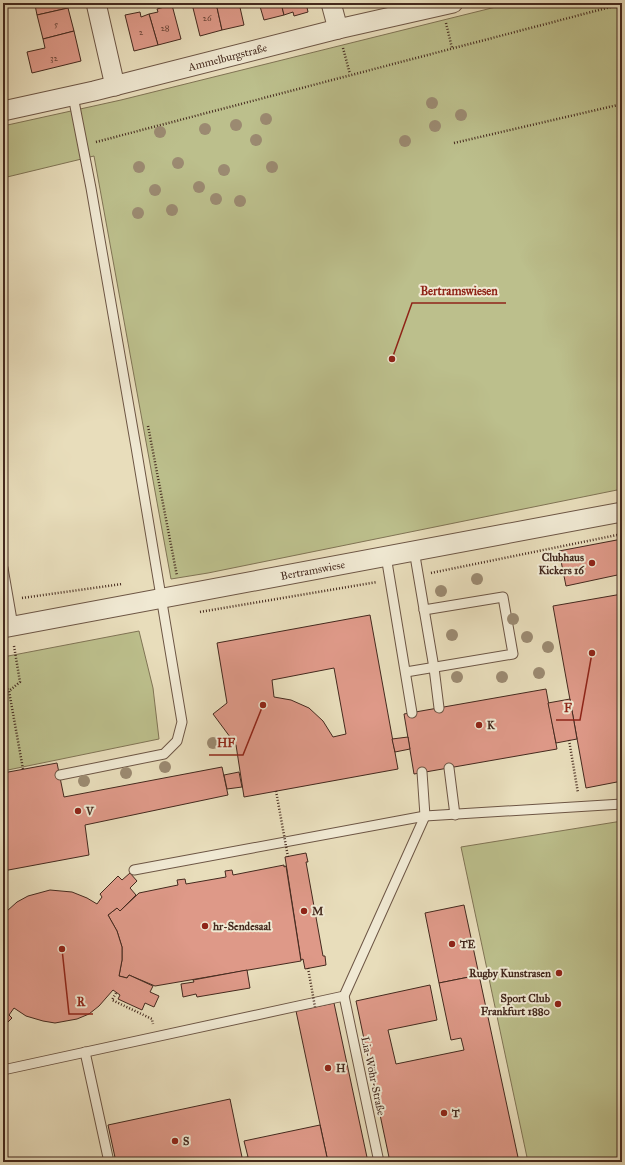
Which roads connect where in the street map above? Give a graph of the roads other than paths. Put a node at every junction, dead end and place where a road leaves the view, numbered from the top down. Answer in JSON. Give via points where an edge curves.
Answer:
{"nodes":[{"id":1,"x":96,"y":3,"type":"edge"},
{"id":2,"x":331,"y":3,"type":"edge"},
{"id":3,"x":448,"y":4,"type":"edge"},
{"id":4,"x":338,"y":30,"type":"junction"},
{"id":5,"x":115,"y":86,"type":"junction"},
{"id":6,"x":73,"y":96,"type":"junction"},
{"id":7,"x":3,"y":111,"type":"edge"},
{"id":8,"x":622,"y":512,"type":"edge"},
{"id":9,"x":414,"y":550,"type":"junction"},
{"id":10,"x":386,"y":556,"type":"junction"},
{"id":11,"x":3,"y":568,"type":"edge"},
{"id":12,"x":162,"y":598,"type":"junction"},
{"id":13,"x":424,"y":610,"type":"junction"},
{"id":14,"x":8,"y":627,"type":"edge"},
{"id":15,"x":434,"y":668,"type":"junction"},
{"id":16,"x":406,"y":672,"type":"junction"},
{"id":17,"x":439,"y":708,"type":"dead end"},
{"id":18,"x":412,"y":712,"type":"dead end"},
{"id":19,"x":449,"y":768,"type":"dead end"},
{"id":20,"x":422,"y":772,"type":"dead end"},
{"id":21,"x":60,"y":775,"type":"dead end"},
{"id":22,"x":622,"y":804,"type":"edge"},
{"id":23,"x":455,"y":815,"type":"junction"},
{"id":24,"x":425,"y":816,"type":"junction"},
{"id":25,"x":134,"y":870,"type":"dead end"},
{"id":26,"x":344,"y":996,"type":"junction"},
{"id":27,"x":85,"y":1052,"type":"junction"},
{"id":28,"x":3,"y":1070,"type":"edge"},
{"id":29,"x":109,"y":1162,"type":"edge"},
{"id":30,"x":379,"y":1162,"type":"edge"}],
"edges":[{"from":1,"to":5,"type":"street"},
{"from":2,"to":4,"type":"street"},
{"from":3,"to":4,"type":"street","name":"Ammelburgstraße"},
{"from":4,"to":5,"type":"street","name":"Ammelburgstraße"},
{"from":5,"to":6,"type":"street","name":"Ammelburgstraße"},
{"from":6,"to":7,"type":"street","name":"Ammelburgstraße"},
{"from":6,"to":12,"type":"lane"},
{"from":8,"to":9,"type":"street","name":"Bertramswiese"},
{"from":9,"to":10,"type":"street","name":"Bertramswiese"},
{"from":9,"to":13,"type":"lane"},
{"from":10,"to":12,"type":"street","name":"Bertramswiese"},
{"from":10,"to":16,"type":"lane"},
{"from":11,"to":14,"type":"lane","via":[[9,600]]},
{"from":12,"to":14,"type":"street","name":"Bertramswiese"},
{"from":12,"to":21,"type":"lane","via":[[182,722],[177,741],[164,754]]},
{"from":13,"to":15,"type":"lane"},
{"from":13,"to":15,"type":"lane","via":[[503,597],[513,654]]},
{"from":15,"to":16,"type":"lane"},
{"from":15,"to":17,"type":"lane"},
{"from":16,"to":18,"type":"lane"},
{"from":19,"to":23,"type":"lane"},
{"from":20,"to":24,"type":"lane"},
{"from":22,"to":23,"type":"lane"},
{"from":23,"to":24,"type":"lane"},
{"from":24,"to":25,"type":"lane"},
{"from":24,"to":26,"type":"lane"},
{"from":26,"to":27,"type":"lane"},
{"from":26,"to":30,"type":"lane","name":"Lia-Wöhr-Straße"},
{"from":27,"to":28,"type":"lane"},
{"from":27,"to":29,"type":"lane"}]}
